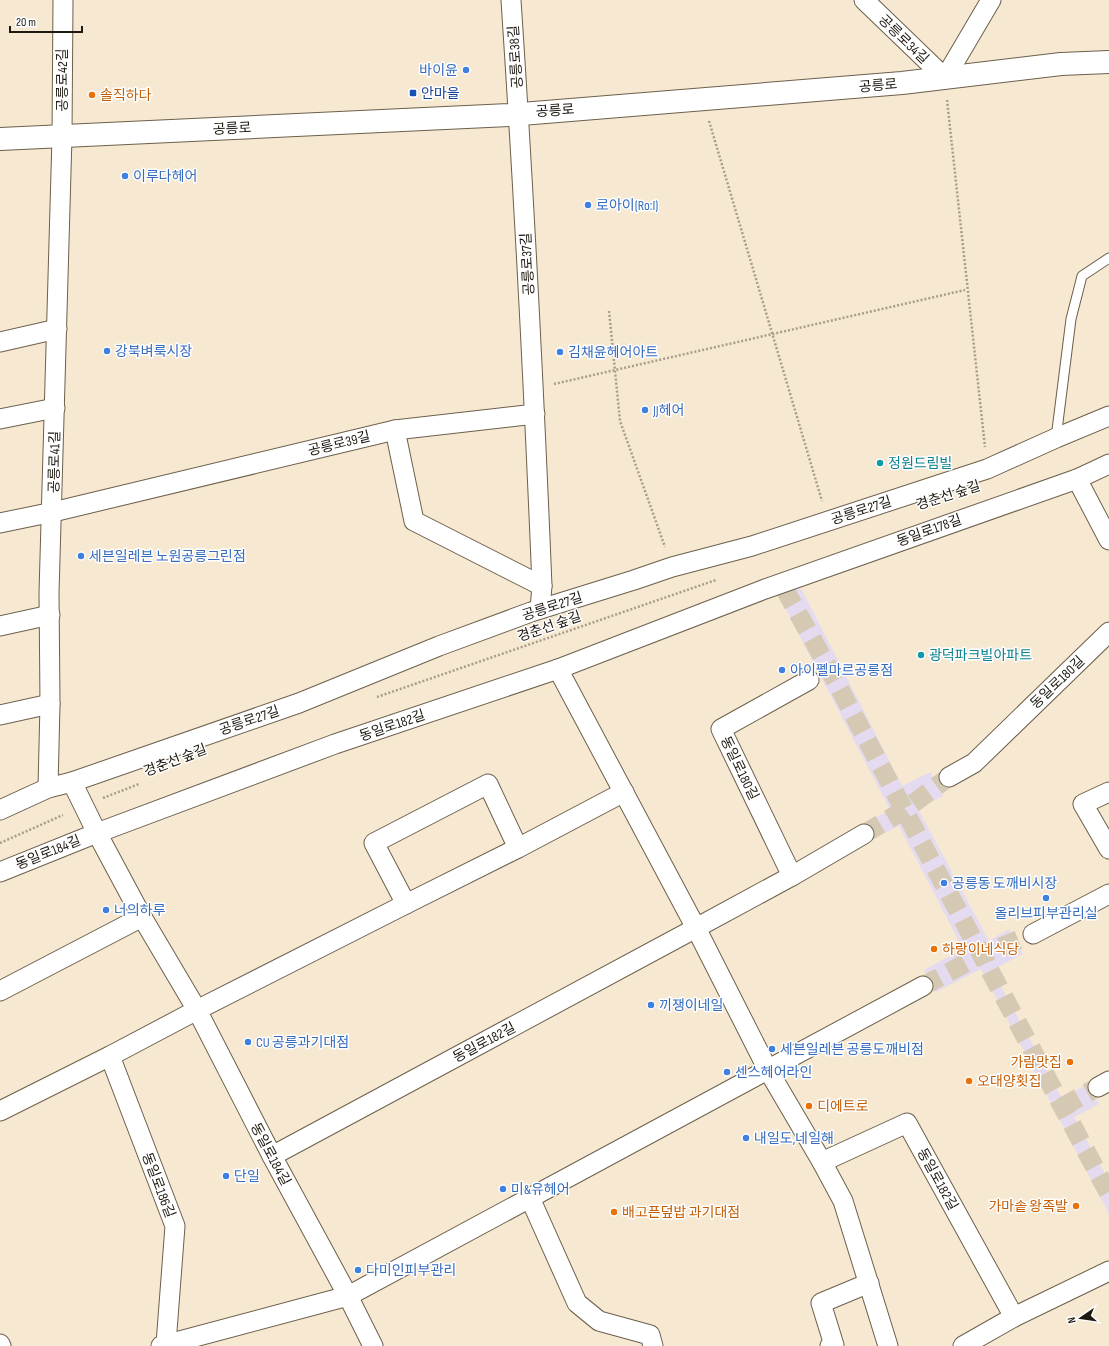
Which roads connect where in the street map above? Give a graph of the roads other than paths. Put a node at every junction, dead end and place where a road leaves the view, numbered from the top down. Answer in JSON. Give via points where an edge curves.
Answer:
{"nodes":[{"id":1,"x":63,"y":0,"type":"edge"},
{"id":2,"x":511,"y":0,"type":"edge"},
{"id":3,"x":864,"y":0,"type":"edge"},
{"id":4,"x":991,"y":0,"type":"edge"},
{"id":5,"x":1109,"y":62,"type":"edge"},
{"id":6,"x":945,"y":78,"type":"junction"},
{"id":7,"x":519,"y":113,"type":"junction"},
{"id":8,"x":62,"y":137,"type":"junction"},
{"id":9,"x":0,"y":139,"type":"edge"},
{"id":10,"x":1109,"y":258,"type":"edge"},
{"id":11,"x":57,"y":329,"type":"junction"},
{"id":12,"x":0,"y":342,"type":"edge"},
{"id":13,"x":55,"y":408,"type":"junction"},
{"id":14,"x":535,"y":414,"type":"junction"},
{"id":15,"x":1109,"y":416,"type":"edge"},
{"id":16,"x":0,"y":419,"type":"edge"},
{"id":17,"x":395,"y":430,"type":"junction"},
{"id":18,"x":1056,"y":438,"type":"junction"},
{"id":19,"x":1109,"y":464,"type":"edge"},
{"id":20,"x":1078,"y":479,"type":"junction"},
{"id":21,"x":52,"y":512,"type":"junction"},
{"id":22,"x":0,"y":523,"type":"edge"},
{"id":23,"x":1109,"y":540,"type":"edge"},
{"id":24,"x":542,"y":586,"type":"junction"},
{"id":25,"x":540,"y":609,"type":"junction"},
{"id":26,"x":50,"y":615,"type":"junction"},
{"id":27,"x":0,"y":626,"type":"edge"},
{"id":28,"x":1109,"y":632,"type":"edge"},
{"id":29,"x":558,"y":669,"type":"junction"},
{"id":30,"x":809,"y":680,"type":"dead end"},
{"id":31,"x":50,"y":704,"type":"junction"},
{"id":32,"x":0,"y":715,"type":"edge"},
{"id":33,"x":949,"y":777,"type":"tunnel mouth"},
{"id":34,"x":72,"y":782,"type":"junction"},
{"id":35,"x":48,"y":788,"type":"junction"},
{"id":36,"x":624,"y":792,"type":"junction"},
{"id":37,"x":1109,"y":792,"type":"edge"},
{"id":38,"x":0,"y":810,"type":"edge"},
{"id":39,"x":96,"y":832,"type":"junction"},
{"id":40,"x":864,"y":834,"type":"tunnel mouth"},
{"id":41,"x":518,"y":848,"type":"junction"},
{"id":42,"x":1109,"y":849,"type":"edge"},
{"id":43,"x":0,"y":872,"type":"edge"},
{"id":44,"x":792,"y":876,"type":"junction"},
{"id":45,"x":1109,"y":894,"type":"edge"},
{"id":46,"x":406,"y":904,"type":"junction"},
{"id":47,"x":142,"y":917,"type":"junction"},
{"id":48,"x":696,"y":928,"type":"junction"},
{"id":49,"x":1033,"y":934,"type":"tunnel mouth"},
{"id":50,"x":923,"y":986,"type":"tunnel mouth"},
{"id":51,"x":0,"y":991,"type":"edge"},
{"id":52,"x":197,"y":1010,"type":"junction"},
{"id":53,"x":110,"y":1056,"type":"junction"},
{"id":54,"x":768,"y":1070,"type":"junction"},
{"id":55,"x":0,"y":1111,"type":"edge"},
{"id":56,"x":272,"y":1156,"type":"junction"},
{"id":57,"x":822,"y":1162,"type":"junction"},
{"id":58,"x":530,"y":1198,"type":"junction"},
{"id":59,"x":1109,"y":1271,"type":"edge"},
{"id":60,"x":869,"y":1283,"type":"junction"},
{"id":61,"x":348,"y":1296,"type":"junction"},
{"id":62,"x":1014,"y":1317,"type":"junction"},
{"id":63,"x":164,"y":1345,"type":"edge"},
{"id":64,"x":373,"y":1346,"type":"edge"},
{"id":65,"x":653,"y":1346,"type":"edge"},
{"id":66,"x":830,"y":1346,"type":"edge"},
{"id":67,"x":888,"y":1346,"type":"edge"},
{"id":68,"x":963,"y":1346,"type":"edge"}],
"edges":[{"from":1,"to":8,"type":"street","name":"공릉로42길"},
{"from":2,"to":7,"type":"street","name":"공릉로38길"},
{"from":3,"to":6,"type":"street","name":"공릉로34길"},
{"from":4,"to":6,"type":"street"},
{"from":5,"to":6,"type":"street","name":"공릉로","via":[[1060,64]]},
{"from":6,"to":7,"type":"street","name":"공릉로"},
{"from":7,"to":8,"type":"street","name":"공릉로"},
{"from":7,"to":14,"type":"street","name":"공릉로37길"},
{"from":8,"to":9,"type":"street","name":"공릉로"},
{"from":8,"to":11,"type":"street","name":"공릉로41길"},
{"from":10,"to":18,"type":"lane","via":[[1082,276],[1071,319]]},
{"from":11,"to":12,"type":"street"},
{"from":11,"to":13,"type":"street","name":"공릉로41길"},
{"from":13,"to":16,"type":"street"},
{"from":13,"to":21,"type":"street","name":"공릉로41길"},
{"from":14,"to":17,"type":"street"},
{"from":14,"to":24,"type":"street","name":"공릉로37길"},
{"from":15,"to":18,"type":"street","name":"공릉로27길"},
{"from":17,"to":21,"type":"street","name":"공릉로39길"},
{"from":17,"to":24,"type":"street","via":[[414,521]]},
{"from":18,"to":25,"type":"street","name":"공릉로27길","via":[[987,469],[752,546],[672,567]]},
{"from":19,"to":20,"type":"street","name":"동일로178길"},
{"from":20,"to":23,"type":"street"},
{"from":20,"to":29,"type":"street","name":"동일로178길"},
{"from":21,"to":22,"type":"street","name":"공릉로39길"},
{"from":21,"to":26,"type":"street","name":"공릉로41길"},
{"from":24,"to":25,"type":"street","name":"공릉로37길"},
{"from":25,"to":34,"type":"street","name":"공릉로27길","via":[[299,702]]},
{"from":26,"to":27,"type":"street"},
{"from":26,"to":31,"type":"street","name":"공릉로41길"},
{"from":28,"to":33,"type":"street","name":"동일로180길","via":[[974,762]]},
{"from":29,"to":36,"type":"street"},
{"from":29,"to":39,"type":"street","name":"동일로182길","via":[[335,744]]},
{"from":30,"to":44,"type":"street","name":"동일로180길","via":[[721,729]]},
{"from":31,"to":32,"type":"street"},
{"from":31,"to":35,"type":"street","name":"공릉로41길"},
{"from":34,"to":35,"type":"street","name":"공릉로27길"},
{"from":34,"to":39,"type":"street","name":"동일로184길"},
{"from":35,"to":38,"type":"street","name":"공릉로27길"},
{"from":36,"to":41,"type":"street"},
{"from":36,"to":48,"type":"street"},
{"from":37,"to":42,"type":"street","via":[[1083,804]]},
{"from":39,"to":43,"type":"street","name":"동일로184길"},
{"from":39,"to":47,"type":"street","name":"동일로184길"},
{"from":40,"to":44,"type":"street"},
{"from":41,"to":46,"type":"street"},
{"from":41,"to":46,"type":"street","via":[[488,784],[374,843]]},
{"from":44,"to":48,"type":"street"},
{"from":45,"to":49,"type":"street"},
{"from":46,"to":52,"type":"street"},
{"from":47,"to":51,"type":"street"},
{"from":47,"to":52,"type":"street","name":"동일로184길"},
{"from":48,"to":54,"type":"street"},
{"from":48,"to":56,"type":"street","name":"동일로182길"},
{"from":50,"to":54,"type":"street"},
{"from":52,"to":53,"type":"street"},
{"from":52,"to":56,"type":"street","name":"동일로184길"},
{"from":53,"to":55,"type":"street"},
{"from":53,"to":63,"type":"street","name":"동일로186길","via":[[175,1226]]},
{"from":54,"to":57,"type":"street"},
{"from":54,"to":58,"type":"street"},
{"from":56,"to":61,"type":"street","name":"동일로184길"},
{"from":57,"to":60,"type":"street","via":[[843,1201]]},
{"from":57,"to":62,"type":"street","name":"동일로182길","via":[[907,1123]]},
{"from":58,"to":61,"type":"street"},
{"from":58,"to":65,"type":"street","via":[[577,1303],[599,1321],[650,1335]]},
{"from":59,"to":62,"type":"street"},
{"from":60,"to":66,"type":"street","via":[[821,1303],[834,1345]]},
{"from":60,"to":67,"type":"street"},
{"from":61,"to":63,"type":"street"},
{"from":61,"to":64,"type":"street","name":"동일로184길"},
{"from":62,"to":68,"type":"street"}]}
